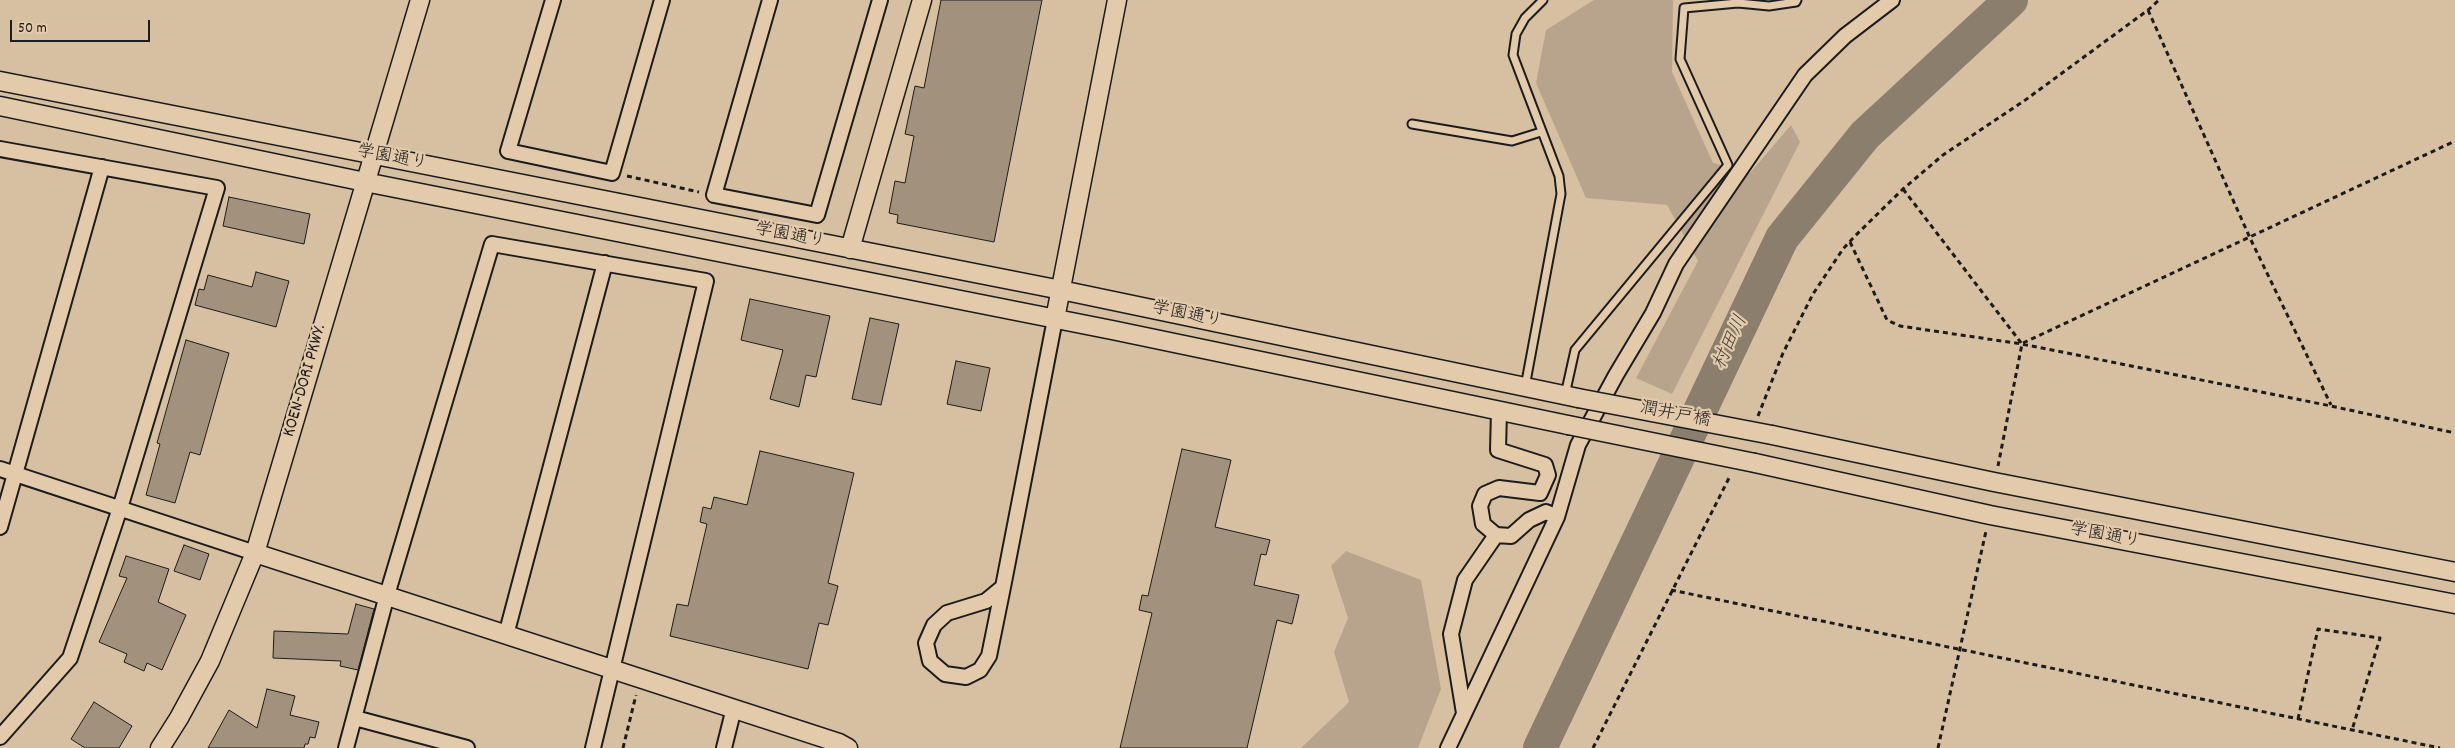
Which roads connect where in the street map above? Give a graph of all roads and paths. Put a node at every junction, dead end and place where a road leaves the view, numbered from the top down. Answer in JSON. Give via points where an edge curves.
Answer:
{"nodes":[{"id":1,"x":420,"y":0,"type":"edge"},
{"id":2,"x":553,"y":0,"type":"edge"},
{"id":3,"x":662,"y":0,"type":"edge"},
{"id":4,"x":770,"y":0,"type":"edge"},
{"id":5,"x":880,"y":0,"type":"edge"},
{"id":6,"x":922,"y":0,"type":"edge"},
{"id":7,"x":1118,"y":0,"type":"edge"},
{"id":8,"x":1543,"y":0,"type":"edge"},
{"id":9,"x":1797,"y":0,"type":"edge"},
{"id":10,"x":1892,"y":0,"type":"edge"},
{"id":11,"x":2159,"y":0,"type":"edge"},
{"id":12,"x":2148,"y":10,"type":"junction"},
{"id":13,"x":0,"y":81,"type":"edge"},
{"id":14,"x":0,"y":106,"type":"edge"},
{"id":15,"x":1412,"y":124,"type":"dead end"},
{"id":16,"x":1541,"y":132,"type":"junction"},
{"id":17,"x":2455,"y":141,"type":"edge"},
{"id":18,"x":0,"y":149,"type":"edge"},
{"id":19,"x":374,"y":155,"type":"junction"},
{"id":20,"x":102,"y":167,"type":"junction"},
{"id":21,"x":612,"y":173,"type":"junction"},
{"id":22,"x":365,"y":182,"type":"junction"},
{"id":23,"x":1903,"y":189,"type":"junction"},
{"id":24,"x":714,"y":195,"type":"junction"},
{"id":25,"x":2250,"y":238,"type":"junction"},
{"id":26,"x":1850,"y":242,"type":"junction"},
{"id":27,"x":850,"y":249,"type":"junction"},
{"id":28,"x":605,"y":263,"type":"junction"},
{"id":29,"x":1061,"y":290,"type":"junction"},
{"id":30,"x":1055,"y":319,"type":"junction"},
{"id":31,"x":2022,"y":344,"type":"junction"},
{"id":32,"x":1525,"y":387,"type":"junction"},
{"id":33,"x":1572,"y":397,"type":"junction"},
{"id":34,"x":2332,"y":406,"type":"junction"},
{"id":35,"x":1500,"y":411,"type":"junction"},
{"id":36,"x":1755,"y":423,"type":"dead end"},
{"id":37,"x":1568,"y":425,"type":"joint"},
{"id":38,"x":2455,"y":433,"type":"edge"},
{"id":39,"x":1756,"y":463,"type":"joint"},
{"id":40,"x":0,"y":470,"type":"edge"},
{"id":41,"x":1732,"y":472,"type":"dead end"},
{"id":42,"x":15,"y":474,"type":"junction"},
{"id":43,"x":120,"y":508,"type":"junction"},
{"id":44,"x":1557,"y":517,"type":"junction"},
{"id":45,"x":0,"y":527,"type":"edge"},
{"id":46,"x":1496,"y":535,"type":"junction"},
{"id":47,"x":255,"y":553,"type":"junction"},
{"id":48,"x":2455,"y":572,"type":"edge"},
{"id":49,"x":1003,"y":587,"type":"junction"},
{"id":50,"x":1671,"y":590,"type":"junction"},
{"id":51,"x":387,"y":595,"type":"junction"},
{"id":52,"x":2455,"y":604,"type":"edge"},
{"id":53,"x":506,"y":635,"type":"junction"},
{"id":54,"x":1959,"y":649,"type":"junction"},
{"id":55,"x":612,"y":668,"type":"junction"},
{"id":56,"x":641,"y":678,"type":"junction"},
{"id":57,"x":734,"y":708,"type":"junction"},
{"id":58,"x":1464,"y":714,"type":"junction"},
{"id":59,"x":355,"y":718,"type":"junction"},
{"id":60,"x":2298,"y":719,"type":"junction"},
{"id":61,"x":2352,"y":730,"type":"junction"},
{"id":62,"x":0,"y":737,"type":"edge"},
{"id":63,"x":160,"y":748,"type":"edge"},
{"id":64,"x":346,"y":748,"type":"edge"},
{"id":65,"x":467,"y":748,"type":"edge"},
{"id":66,"x":593,"y":748,"type":"edge"},
{"id":67,"x":623,"y":748,"type":"edge"},
{"id":68,"x":724,"y":748,"type":"edge"},
{"id":69,"x":848,"y":748,"type":"edge"},
{"id":70,"x":1448,"y":748,"type":"edge"},
{"id":71,"x":1593,"y":748,"type":"edge"},
{"id":72,"x":1938,"y":748,"type":"edge"},
{"id":73,"x":2440,"y":748,"type":"edge"}],
"edges":[{"from":1,"to":19,"type":"street","name":"KOEN-DORI PKWY."},
{"from":2,"to":21,"type":"street","via":[[508,151]]},
{"from":3,"to":21,"type":"street"},
{"from":4,"to":24,"type":"street"},
{"from":5,"to":24,"type":"street","via":[[817,215]]},
{"from":6,"to":27,"type":"street"},
{"from":7,"to":29,"type":"street"},
{"from":8,"to":16,"type":"lane","via":[[1525,18],[1516,34],[1513,54]]},
{"from":9,"to":33,"type":"lane","via":[[1769,6],[1738,3],[1684,8],[1680,59],[1728,165],[1575,350]]},
{"from":10,"to":44,"type":"street","via":[[1845,36],[1804,74],[1676,264],[1653,313],[1578,446]]},
{"from":11,"to":12,"type":"path"},
{"from":12,"to":23,"type":"path","via":[[1944,155]]},
{"from":12,"to":25,"type":"path"},
{"from":13,"to":19,"type":"street","name":"学園通り"},
{"from":14,"to":22,"type":"street","name":"学園通り"},
{"from":15,"to":16,"type":"lane","via":[[1512,141]]},
{"from":16,"to":32,"type":"lane","via":[[1559,176],[1561,194]]},
{"from":17,"to":25,"type":"path"},
{"from":18,"to":20,"type":"street"},
{"from":19,"to":22,"type":"street","name":"KOEN-DORI PKWY."},
{"from":19,"to":27,"type":"street","name":"学園通り"},
{"from":20,"to":42,"type":"street"},
{"from":20,"to":43,"type":"street","via":[[217,188]]},
{"from":21,"to":24,"type":"path"},
{"from":22,"to":30,"type":"street","name":"学園通り"},
{"from":22,"to":47,"type":"street","name":"KOEN-DORI PKWY."},
{"from":23,"to":26,"type":"path"},
{"from":23,"to":31,"type":"path"},
{"from":25,"to":31,"type":"path"},
{"from":25,"to":34,"type":"path"},
{"from":26,"to":31,"type":"path","via":[[1886,320],[1900,326]]},
{"from":26,"to":36,"type":"path","via":[[1813,294],[1782,353]]},
{"from":27,"to":29,"type":"street","name":"学園通り"},
{"from":28,"to":51,"type":"street","via":[[492,244]]},
{"from":28,"to":53,"type":"street"},
{"from":28,"to":55,"type":"street","via":[[706,281]]},
{"from":29,"to":30,"type":"street"},
{"from":29,"to":32,"type":"street","name":"学園通り"},
{"from":30,"to":35,"type":"street","name":"学園通り"},
{"from":30,"to":49,"type":"street"},
{"from":31,"to":34,"type":"path"},
{"from":32,"to":33,"type":"street","name":"学園通り"},
{"from":33,"to":48,"type":"street","name":"潤井戸橋","bridge":true},
{"from":34,"to":38,"type":"path"},
{"from":35,"to":37,"type":"street","name":"学園通り"},
{"from":35,"to":46,"type":"street","via":[[1498,450],[1546,465],[1548,475],[1540,494],[1500,488],[1485,494],[1480,506],[1483,524]]},
{"from":37,"to":39,"type":"street","name":"潤井戸橋","bridge":true},
{"from":39,"to":52,"type":"street","name":"学園通り","via":[[1990,515]]},
{"from":40,"to":42,"type":"street"},
{"from":41,"to":50,"type":"path"},
{"from":42,"to":43,"type":"street"},
{"from":42,"to":45,"type":"street"},
{"from":43,"to":47,"type":"street"},
{"from":43,"to":62,"type":"street","via":[[70,658]]},
{"from":44,"to":46,"type":"street","via":[[1546,512],[1529,520],[1511,536]]},
{"from":44,"to":58,"type":"street"},
{"from":46,"to":58,"type":"street","via":[[1465,580],[1451,634]]},
{"from":47,"to":51,"type":"street"},
{"from":47,"to":63,"type":"street","name":"KOEN-DORI PKWY.","via":[[210,661]]},
{"from":49,"to":49,"type":"street","via":[[989,656],[980,670],[966,677],[944,674],[930,661],[926,643],[934,625],[948,614],[986,601]]},
{"from":50,"to":54,"type":"path"},
{"from":50,"to":71,"type":"path"},
{"from":51,"to":53,"type":"street"},
{"from":51,"to":59,"type":"street"},
{"from":53,"to":55,"type":"street"},
{"from":54,"to":60,"type":"path"},
{"from":54,"to":72,"type":"path"},
{"from":55,"to":56,"type":"street"},
{"from":55,"to":66,"type":"street"},
{"from":56,"to":57,"type":"street"},
{"from":56,"to":67,"type":"path"},
{"from":57,"to":68,"type":"street"},
{"from":57,"to":69,"type":"street","via":[[839,742]]},
{"from":58,"to":70,"type":"street"},
{"from":59,"to":64,"type":"street"},
{"from":59,"to":65,"type":"street"},
{"from":60,"to":61,"type":"path"},
{"from":60,"to":61,"type":"path","via":[[2318,629],[2380,638]]},
{"from":61,"to":73,"type":"path"}]}
